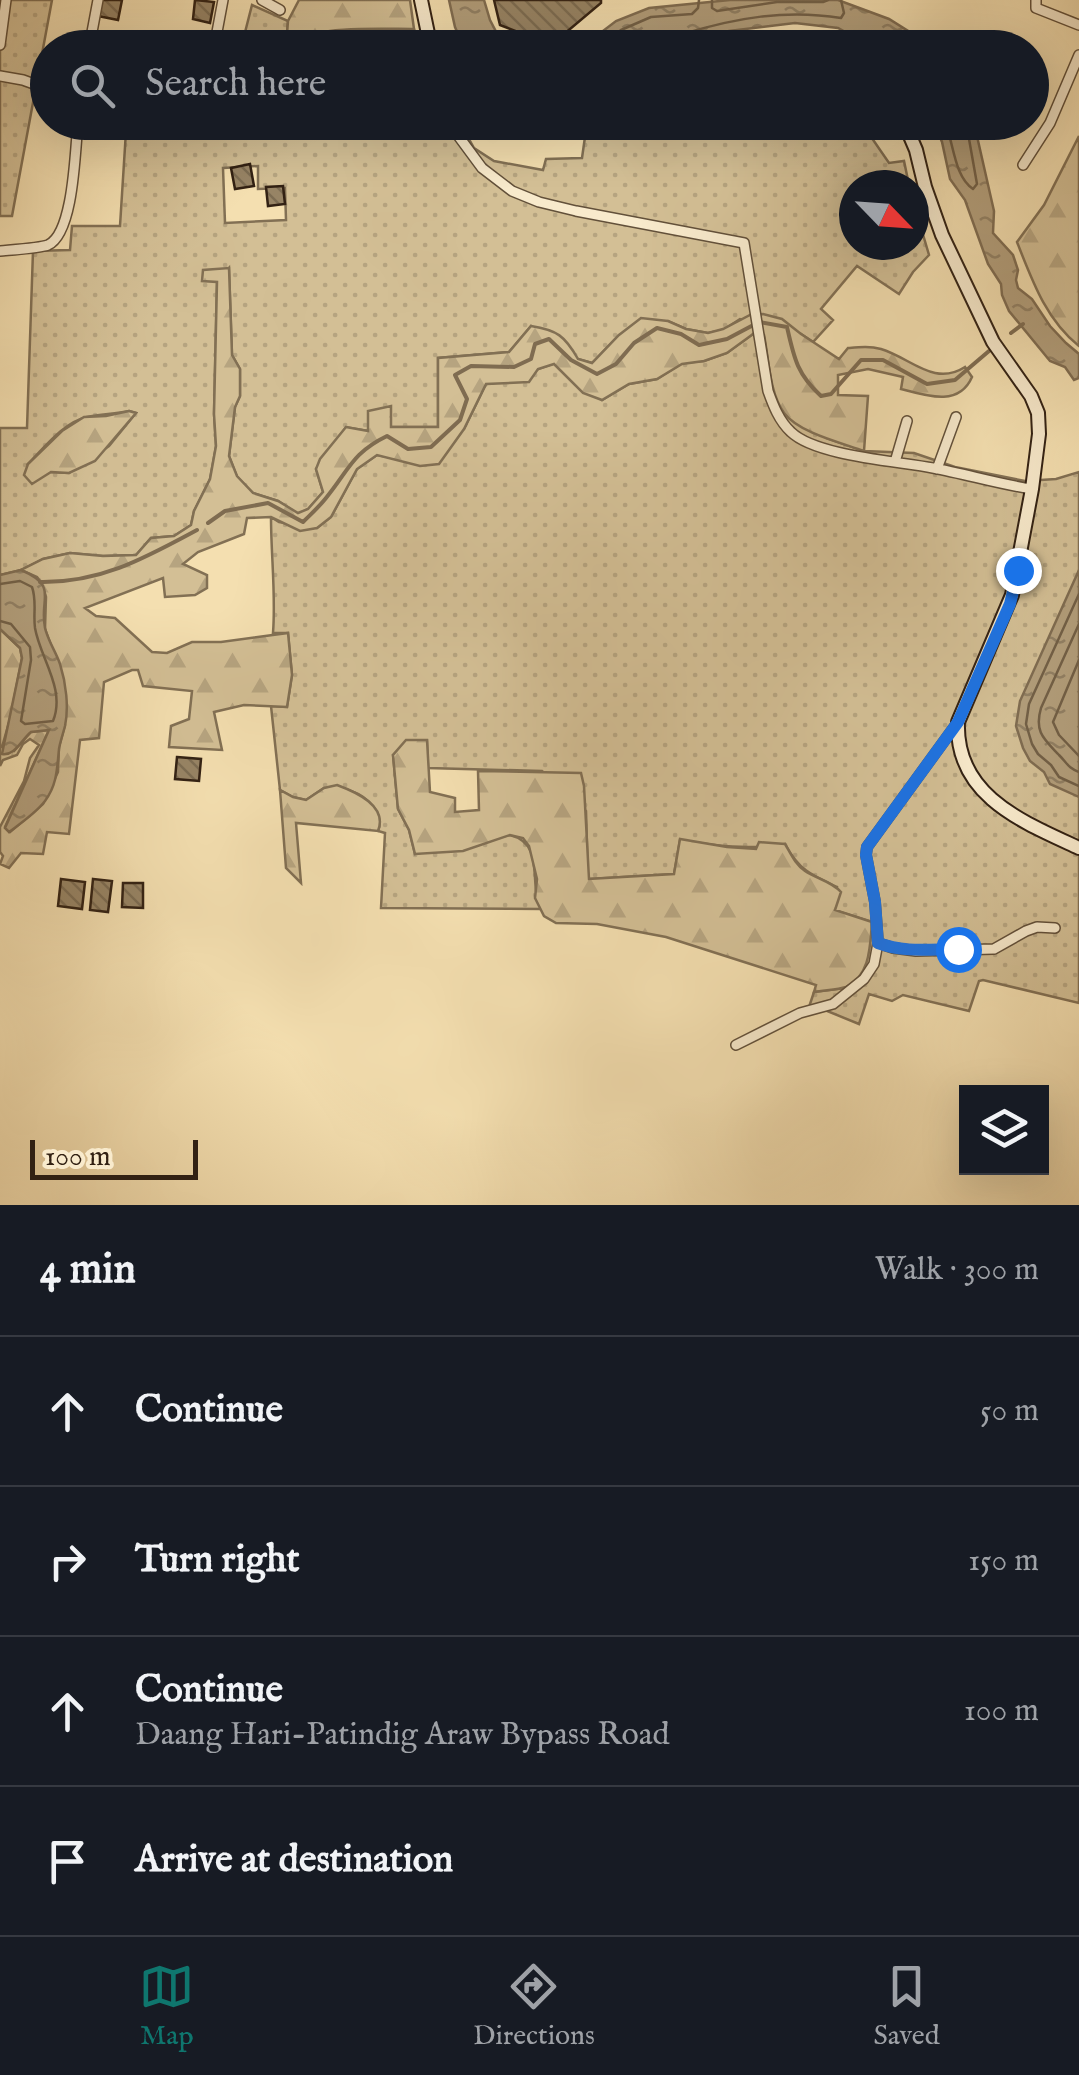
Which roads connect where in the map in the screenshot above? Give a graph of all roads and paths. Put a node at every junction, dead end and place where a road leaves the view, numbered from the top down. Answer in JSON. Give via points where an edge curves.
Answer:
{"nodes":[{"id":1,"x":6,"y":0,"type":"edge"},
{"id":2,"x":98,"y":0,"type":"edge"},
{"id":3,"x":223,"y":0,"type":"edge"},
{"id":4,"x":262,"y":0,"type":"edge"},
{"id":5,"x":422,"y":0,"type":"edge"},
{"id":6,"x":1036,"y":0,"type":"edge"},
{"id":7,"x":280,"y":10,"type":"dead end"},
{"id":8,"x":1079,"y":25,"type":"edge"},
{"id":9,"x":92,"y":30,"type":"edge"},
{"id":10,"x":217,"y":30,"type":"edge"},
{"id":11,"x":427,"y":30,"type":"edge"},
{"id":12,"x":0,"y":44,"type":"edge"},
{"id":13,"x":1079,"y":54,"type":"edge"},
{"id":14,"x":0,"y":76,"type":"edge"},
{"id":15,"x":30,"y":83,"type":"edge"},
{"id":16,"x":1049,"y":125,"type":"edge"},
{"id":17,"x":76,"y":140,"type":"edge"},
{"id":18,"x":461,"y":140,"type":"edge"},
{"id":19,"x":912,"y":140,"type":"edge"},
{"id":20,"x":1039,"y":140,"type":"edge"},
{"id":21,"x":1023,"y":164,"type":"dead end"},
{"id":22,"x":0,"y":252,"type":"edge"},
{"id":23,"x":956,"y":417,"type":"dead end"},
{"id":24,"x":907,"y":421,"type":"dead end"},
{"id":25,"x":895,"y":462,"type":"junction"},
{"id":26,"x":937,"y":469,"type":"junction"},
{"id":27,"x":1032,"y":489,"type":"junction"},
{"id":28,"x":958,"y":722,"type":"junction"},
{"id":29,"x":1079,"y":848,"type":"edge"},
{"id":30,"x":1055,"y":928,"type":"dead end"},
{"id":31,"x":878,"y":943,"type":"junction"},
{"id":32,"x":736,"y":1045,"type":"dead end"}],
"edges":[{"from":1,"to":12,"type":"street"},
{"from":2,"to":9,"type":"street"},
{"from":3,"to":10,"type":"street"},
{"from":4,"to":7,"type":"street"},
{"from":5,"to":11,"type":"main road"},
{"from":6,"to":8,"type":"street","via":[[1038,10]]},
{"from":13,"to":16,"type":"street"},
{"from":14,"to":15,"type":"street"},
{"from":17,"to":22,"type":"street","via":[[68,217],[53,242]]},
{"from":18,"to":25,"type":"street","via":[[482,168],[539,202],[744,243],[768,391],[792,434],[838,452]]},
{"from":19,"to":27,"type":"main road","via":[[942,235],[993,342],[1038,413]]},
{"from":20,"to":21,"type":"street"},
{"from":23,"to":26,"type":"street"},
{"from":24,"to":25,"type":"street"},
{"from":25,"to":26,"type":"street"},
{"from":26,"to":27,"type":"street"},
{"from":27,"to":28,"type":"main road","via":[[1010,604]]},
{"from":28,"to":29,"type":"main road","via":[[962,757],[985,794],[1022,822]]},
{"from":28,"to":31,"type":"street","via":[[867,847]]},
{"from":30,"to":31,"type":"street","via":[[1026,931],[994,949],[916,951]]},
{"from":31,"to":32,"type":"street","via":[[874,964],[848,994]]}]}
